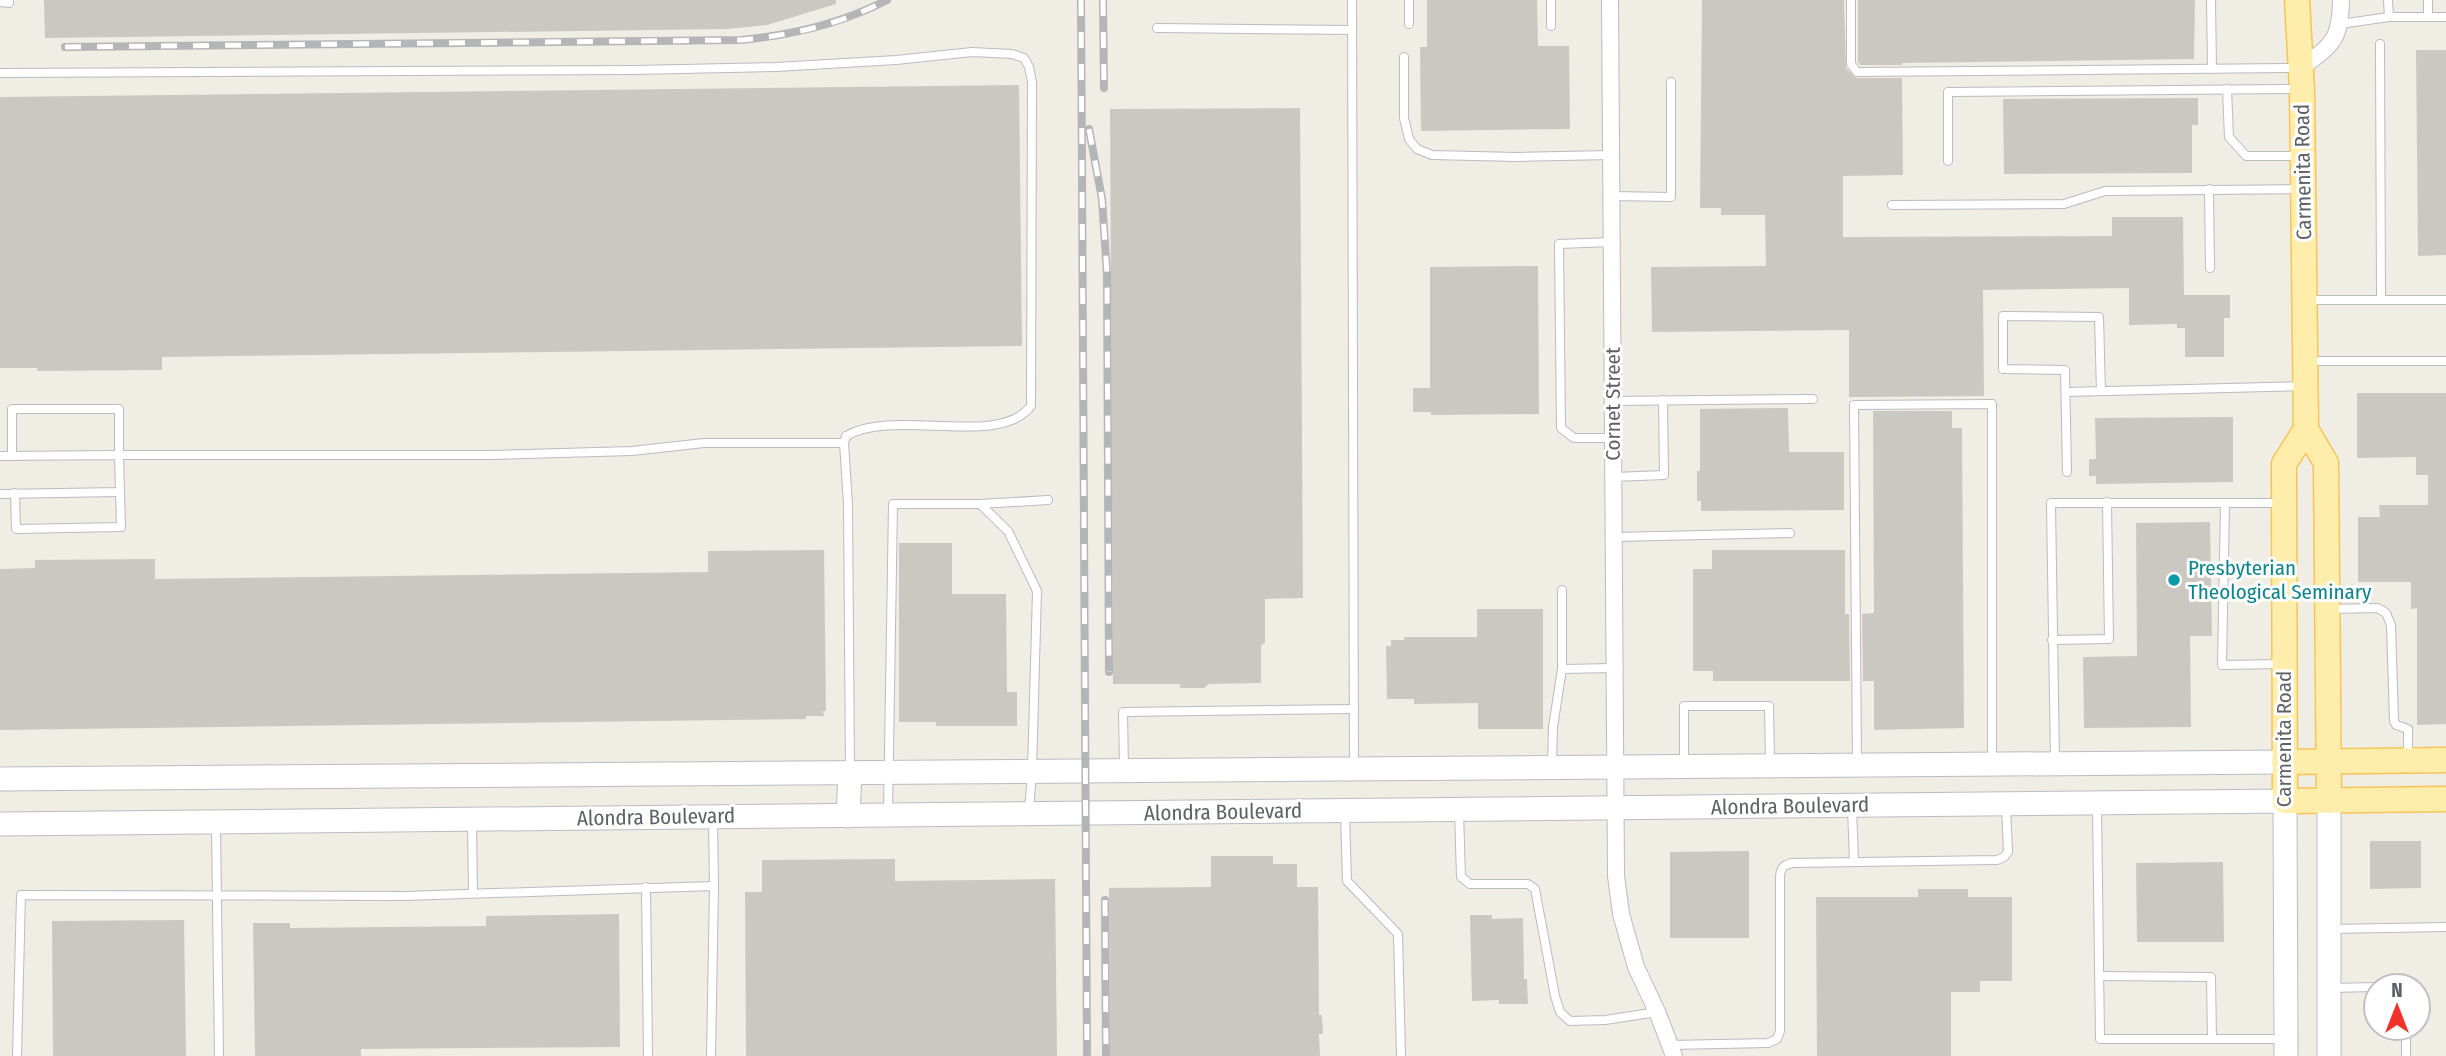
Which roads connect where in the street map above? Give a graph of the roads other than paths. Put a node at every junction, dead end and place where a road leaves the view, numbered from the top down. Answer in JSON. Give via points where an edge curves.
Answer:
{"nodes":[{"id":1,"x":9,"y":0,"type":"edge"},
{"id":2,"x":1352,"y":0,"type":"edge"},
{"id":3,"x":1409,"y":0,"type":"edge"},
{"id":4,"x":1551,"y":0,"type":"edge"},
{"id":5,"x":1610,"y":0,"type":"edge"},
{"id":6,"x":1851,"y":0,"type":"edge"},
{"id":7,"x":2211,"y":0,"type":"edge"},
{"id":8,"x":2297,"y":0,"type":"edge"},
{"id":9,"x":2341,"y":0,"type":"edge"},
{"id":10,"x":2388,"y":0,"type":"edge"},
{"id":11,"x":2428,"y":0,"type":"edge"},
{"id":12,"x":0,"y":2,"type":"edge"},
{"id":13,"x":2389,"y":17,"type":"junction"},
{"id":14,"x":2446,"y":17,"type":"edge"},
{"id":15,"x":2428,"y":18,"type":"junction"},
{"id":16,"x":1409,"y":24,"type":"dead end"},
{"id":17,"x":2340,"y":24,"type":"junction"},
{"id":18,"x":1551,"y":26,"type":"dead end"},
{"id":19,"x":1157,"y":28,"type":"dead end"},
{"id":20,"x":1352,"y":30,"type":"junction"},
{"id":21,"x":2380,"y":44,"type":"dead end"},
{"id":22,"x":1404,"y":57,"type":"dead end"},
{"id":23,"x":2212,"y":69,"type":"junction"},
{"id":24,"x":0,"y":73,"type":"edge"},
{"id":25,"x":2302,"y":79,"type":"junction"},
{"id":26,"x":1671,"y":82,"type":"dead end"},
{"id":27,"x":2227,"y":89,"type":"junction"},
{"id":28,"x":1611,"y":155,"type":"junction"},
{"id":29,"x":2303,"y":156,"type":"junction"},
{"id":30,"x":1948,"y":161,"type":"dead end"},
{"id":31,"x":2208,"y":189,"type":"junction"},
{"id":32,"x":2304,"y":189,"type":"junction"},
{"id":33,"x":1611,"y":196,"type":"junction"},
{"id":34,"x":1892,"y":205,"type":"dead end"},
{"id":35,"x":1612,"y":242,"type":"junction"},
{"id":36,"x":2210,"y":268,"type":"dead end"},
{"id":37,"x":2305,"y":300,"type":"junction"},
{"id":38,"x":2381,"y":300,"type":"junction"},
{"id":39,"x":2446,"y":300,"type":"edge"},
{"id":40,"x":2305,"y":361,"type":"junction"},
{"id":41,"x":2446,"y":361,"type":"edge"},
{"id":42,"x":2306,"y":386,"type":"junction"},
{"id":43,"x":2101,"y":391,"type":"junction"},
{"id":44,"x":2066,"y":392,"type":"junction"},
{"id":45,"x":1813,"y":399,"type":"dead end"},
{"id":46,"x":1663,"y":400,"type":"junction"},
{"id":47,"x":1613,"y":401,"type":"junction"},
{"id":48,"x":2306,"y":429,"type":"junction"},
{"id":49,"x":1613,"y":438,"type":"junction"},
{"id":50,"x":844,"y":443,"type":"junction"},
{"id":51,"x":120,"y":455,"type":"junction"},
{"id":52,"x":0,"y":456,"type":"edge"},
{"id":53,"x":12,"y":456,"type":"junction"},
{"id":54,"x":2067,"y":472,"type":"dead end"},
{"id":55,"x":1614,"y":477,"type":"junction"},
{"id":56,"x":120,"y":492,"type":"junction"},
{"id":57,"x":0,"y":494,"type":"edge"},
{"id":58,"x":15,"y":494,"type":"junction"},
{"id":59,"x":1048,"y":500,"type":"dead end"},
{"id":60,"x":2107,"y":502,"type":"junction"},
{"id":61,"x":2225,"y":503,"type":"junction"},
{"id":62,"x":2283,"y":503,"type":"junction"},
{"id":63,"x":981,"y":504,"type":"junction"},
{"id":64,"x":1790,"y":533,"type":"dead end"},
{"id":65,"x":1614,"y":537,"type":"junction"},
{"id":66,"x":1562,"y":590,"type":"dead end"},
{"id":67,"x":2327,"y":609,"type":"junction"},
{"id":68,"x":2052,"y":640,"type":"junction"},
{"id":69,"x":2284,"y":664,"type":"junction"},
{"id":70,"x":1615,"y":668,"type":"junction"},
{"id":71,"x":1562,"y":669,"type":"junction"},
{"id":72,"x":1354,"y":709,"type":"junction"},
{"id":73,"x":2446,"y":760,"type":"edge"},
{"id":74,"x":2328,"y":761,"type":"junction"},
{"id":75,"x":2408,"y":761,"type":"junction"},
{"id":76,"x":2284,"y":762,"type":"junction"},
{"id":77,"x":1992,"y":764,"type":"junction"},
{"id":78,"x":2055,"y":764,"type":"junction"},
{"id":79,"x":1857,"y":765,"type":"junction"},
{"id":80,"x":1684,"y":766,"type":"junction"},
{"id":81,"x":1770,"y":766,"type":"junction"},
{"id":82,"x":1552,"y":767,"type":"junction"},
{"id":83,"x":1616,"y":767,"type":"junction"},
{"id":84,"x":1354,"y":769,"type":"junction"},
{"id":85,"x":1032,"y":771,"type":"junction"},
{"id":86,"x":1124,"y":771,"type":"junction"},
{"id":87,"x":850,"y":773,"type":"junction"},
{"id":88,"x":888,"y":773,"type":"junction"},
{"id":89,"x":0,"y":779,"type":"edge"},
{"id":90,"x":2446,"y":799,"type":"edge"},
{"id":91,"x":2285,"y":801,"type":"junction"},
{"id":92,"x":2329,"y":801,"type":"junction"},
{"id":93,"x":2097,"y":803,"type":"junction"},
{"id":94,"x":2006,"y":804,"type":"junction"},
{"id":95,"x":1852,"y":806,"type":"junction"},
{"id":96,"x":1616,"y":808,"type":"junction"},
{"id":97,"x":1459,"y":809,"type":"junction"},
{"id":98,"x":1345,"y":810,"type":"junction"},
{"id":99,"x":1028,"y":814,"type":"junction"},
{"id":100,"x":888,"y":815,"type":"junction"},
{"id":101,"x":848,"y":816,"type":"junction"},
{"id":102,"x":713,"y":817,"type":"junction"},
{"id":103,"x":472,"y":819,"type":"junction"},
{"id":104,"x":216,"y":822,"type":"junction"},
{"id":105,"x":0,"y":824,"type":"edge"},
{"id":106,"x":1854,"y":862,"type":"junction"},
{"id":107,"x":714,"y":886,"type":"junction"},
{"id":108,"x":646,"y":887,"type":"junction"},
{"id":109,"x":473,"y":893,"type":"junction"},
{"id":110,"x":218,"y":895,"type":"junction"},
{"id":111,"x":2446,"y":927,"type":"edge"},
{"id":112,"x":2329,"y":929,"type":"junction"},
{"id":113,"x":2099,"y":976,"type":"junction"},
{"id":114,"x":2362,"y":987,"type":"edge"},
{"id":115,"x":2329,"y":988,"type":"junction"},
{"id":116,"x":1657,"y":1012,"type":"junction"},
{"id":117,"x":2212,"y":1039,"type":"junction"},
{"id":118,"x":2286,"y":1047,"type":"edge"},
{"id":119,"x":1672,"y":1051,"type":"edge"},
{"id":120,"x":17,"y":1056,"type":"edge"},
{"id":121,"x":219,"y":1056,"type":"edge"},
{"id":122,"x":648,"y":1056,"type":"edge"},
{"id":123,"x":711,"y":1056,"type":"edge"},
{"id":124,"x":1401,"y":1056,"type":"edge"},
{"id":125,"x":2329,"y":1056,"type":"edge"}],
"edges":[{"from":1,"to":12,"type":"lane"},
{"from":2,"to":20,"type":"lane"},
{"from":3,"to":16,"type":"lane"},
{"from":4,"to":18,"type":"lane"},
{"from":5,"to":28,"type":"street","name":"Cornet Street"},
{"from":6,"to":23,"type":"lane","via":[[1851,64],[1857,72]]},
{"from":7,"to":23,"type":"lane"},
{"from":8,"to":25,"type":"main road","name":"Carmenita Road"},
{"from":9,"to":17,"type":"street"},
{"from":10,"to":13,"type":"lane"},
{"from":11,"to":15,"type":"lane"},
{"from":13,"to":15,"type":"lane"},
{"from":13,"to":17,"type":"lane"},
{"from":14,"to":15,"type":"lane"},
{"from":17,"to":25,"type":"street","via":[[2331,44]]},
{"from":19,"to":20,"type":"lane"},
{"from":20,"to":72,"type":"lane"},
{"from":21,"to":38,"type":"lane"},
{"from":22,"to":28,"type":"lane","via":[[1404,118],[1409,139],[1417,149],[1432,155]]},
{"from":23,"to":25,"type":"lane"},
{"from":24,"to":50,"type":"lane","via":[[776,67],[972,52],[1024,58],[1032,82],[1031,406],[1010,421],[974,427],[867,426],[846,436]]},
{"from":25,"to":27,"type":"lane"},
{"from":25,"to":29,"type":"main road","name":"Carmenita Road"},
{"from":26,"to":33,"type":"lane","via":[[1671,197]]},
{"from":27,"to":29,"type":"lane","via":[[2229,137],[2246,156]]},
{"from":27,"to":30,"type":"lane","via":[[1948,92]]},
{"from":28,"to":33,"type":"street","name":"Cornet Street"},
{"from":29,"to":32,"type":"main road","name":"Carmenita Road"},
{"from":31,"to":32,"type":"lane"},
{"from":31,"to":34,"type":"lane","via":[[2105,191],[2064,204]]},
{"from":31,"to":36,"type":"lane"},
{"from":32,"to":37,"type":"main road","name":"Carmenita Road"},
{"from":33,"to":35,"type":"street","name":"Cornet Street"},
{"from":35,"to":47,"type":"street","name":"Cornet Street"},
{"from":35,"to":49,"type":"lane","via":[[1559,244],[1561,428],[1574,438]]},
{"from":37,"to":38,"type":"lane"},
{"from":37,"to":40,"type":"main road","name":"Carmenita Road"},
{"from":38,"to":39,"type":"lane"},
{"from":40,"to":41,"type":"lane"},
{"from":40,"to":42,"type":"main road","name":"Carmenita Road"},
{"from":42,"to":43,"type":"lane"},
{"from":42,"to":48,"type":"main road","name":"Carmenita Road"},
{"from":43,"to":44,"type":"lane"},
{"from":43,"to":44,"type":"lane","via":[[2099,317],[2003,316],[2003,369],[2065,370]]},
{"from":44,"to":54,"type":"lane"},
{"from":45,"to":46,"type":"lane"},
{"from":46,"to":47,"type":"lane"},
{"from":46,"to":55,"type":"lane","via":[[1664,475]]},
{"from":47,"to":49,"type":"street","name":"Cornet Street"},
{"from":48,"to":62,"type":"main road","name":"Carmenita Road","via":[[2284,464]]},
{"from":48,"to":67,"type":"main road","name":"Carmenita Road","via":[[2326,463]]},
{"from":49,"to":55,"type":"street","name":"Cornet Street"},
{"from":50,"to":51,"type":"lane","via":[[704,443],[632,451],[503,454]]},
{"from":50,"to":87,"type":"lane"},
{"from":51,"to":53,"type":"lane"},
{"from":51,"to":53,"type":"lane","via":[[120,409],[12,409]]},
{"from":51,"to":56,"type":"lane"},
{"from":52,"to":53,"type":"lane"},
{"from":55,"to":65,"type":"street","name":"Cornet Street"},
{"from":56,"to":58,"type":"lane"},
{"from":56,"to":58,"type":"lane","via":[[121,527],[94,528],[16,529]]},
{"from":57,"to":58,"type":"lane"},
{"from":59,"to":63,"type":"lane"},
{"from":60,"to":61,"type":"lane"},
{"from":60,"to":68,"type":"lane","via":[[2051,503]]},
{"from":60,"to":68,"type":"lane","via":[[2109,639]]},
{"from":61,"to":62,"type":"lane"},
{"from":61,"to":69,"type":"lane","via":[[2222,665]]},
{"from":62,"to":69,"type":"main road","name":"Carmenita Road"},
{"from":63,"to":85,"type":"lane","via":[[1008,531],[1037,591]]},
{"from":63,"to":88,"type":"lane","via":[[893,504]]},
{"from":64,"to":65,"type":"lane"},
{"from":65,"to":70,"type":"street","name":"Cornet Street"},
{"from":66,"to":71,"type":"lane"},
{"from":67,"to":74,"type":"main road","name":"Carmenita Road"},
{"from":67,"to":75,"type":"lane","via":[[2378,608],[2386,612],[2391,625],[2394,721],[2408,729]]},
{"from":68,"to":78,"type":"lane"},
{"from":69,"to":76,"type":"main road","name":"Carmenita Road"},
{"from":70,"to":71,"type":"lane"},
{"from":70,"to":83,"type":"street","name":"Cornet Street"},
{"from":71,"to":82,"type":"lane"},
{"from":72,"to":84,"type":"lane"},
{"from":72,"to":86,"type":"lane","via":[[1123,712]]},
{"from":73,"to":75,"type":"main road","name":"Alondra Boulevard"},
{"from":74,"to":75,"type":"main road","name":"Alondra Boulevard"},
{"from":74,"to":76,"type":"main road","name":"Alondra Boulevard"},
{"from":74,"to":92,"type":"main road","name":"Carmenita Road"},
{"from":76,"to":78,"type":"main road","name":"Alondra Boulevard"},
{"from":76,"to":91,"type":"main road","name":"Carmenita Road"},
{"from":77,"to":78,"type":"main road","name":"Alondra Boulevard"},
{"from":77,"to":79,"type":"main road","name":"Alondra Boulevard"},
{"from":77,"to":79,"type":"lane","via":[[1992,404],[1965,404],[1854,405]]},
{"from":79,"to":81,"type":"main road","name":"Alondra Boulevard"},
{"from":80,"to":81,"type":"main road","name":"Alondra Boulevard"},
{"from":80,"to":81,"type":"lane","via":[[1684,706],[1769,706]]},
{"from":80,"to":83,"type":"main road","name":"Alondra Boulevard"},
{"from":82,"to":83,"type":"main road","name":"Alondra Boulevard"},
{"from":82,"to":84,"type":"main road","name":"Alondra Boulevard"},
{"from":83,"to":96,"type":"street","name":"Cornet Street"},
{"from":84,"to":86,"type":"main road","name":"Alondra Boulevard"},
{"from":85,"to":86,"type":"main road","name":"Alondra Boulevard"},
{"from":85,"to":88,"type":"main road","name":"Alondra Boulevard"},
{"from":85,"to":99,"type":"lane"},
{"from":87,"to":88,"type":"main road","name":"Alondra Boulevard"},
{"from":87,"to":89,"type":"main road","name":"Alondra Boulevard"},
{"from":87,"to":101,"type":"main road"},
{"from":88,"to":100,"type":"lane"},
{"from":90,"to":92,"type":"main road","name":"Alondra Boulevard"},
{"from":91,"to":92,"type":"main road","name":"Alondra Boulevard"},
{"from":91,"to":93,"type":"main road","name":"Alondra Boulevard"},
{"from":91,"to":118,"type":"main road","name":"Carmenita Road"},
{"from":92,"to":112,"type":"main road","name":"Carmenita Road"},
{"from":93,"to":94,"type":"main road","name":"Alondra Boulevard"},
{"from":93,"to":113,"type":"lane"},
{"from":94,"to":95,"type":"main road","name":"Alondra Boulevard"},
{"from":94,"to":106,"type":"lane","via":[[2004,858]]},
{"from":95,"to":96,"type":"main road","name":"Alondra Boulevard"},
{"from":95,"to":106,"type":"lane"},
{"from":96,"to":97,"type":"main road","name":"Alondra Boulevard"},
{"from":96,"to":116,"type":"street","name":"Cornet Street","via":[[1621,914],[1636,967]]},
{"from":97,"to":98,"type":"main road","name":"Alondra Boulevard"},
{"from":97,"to":116,"type":"lane","via":[[1461,877],[1470,884],[1528,884],[1535,889],[1560,1012],[1570,1021]]},
{"from":98,"to":99,"type":"main road","name":"Alondra Boulevard"},
{"from":98,"to":124,"type":"lane","via":[[1347,881],[1398,934]]},
{"from":99,"to":100,"type":"main road","name":"Alondra Boulevard"},
{"from":100,"to":101,"type":"main road","name":"Alondra Boulevard"},
{"from":101,"to":102,"type":"main road","name":"Alondra Boulevard"},
{"from":102,"to":103,"type":"main road","name":"Alondra Boulevard"},
{"from":102,"to":107,"type":"lane"},
{"from":103,"to":104,"type":"main road","name":"Alondra Boulevard"},
{"from":103,"to":109,"type":"lane"},
{"from":104,"to":105,"type":"main road","name":"Alondra Boulevard"},
{"from":104,"to":110,"type":"lane"},
{"from":106,"to":119,"type":"lane","via":[[1792,863],[1780,870],[1777,1039]]},
{"from":107,"to":108,"type":"lane"},
{"from":107,"to":123,"type":"lane"},
{"from":108,"to":109,"type":"lane"},
{"from":108,"to":122,"type":"lane"},
{"from":109,"to":110,"type":"lane"},
{"from":110,"to":120,"type":"lane","via":[[21,895]]},
{"from":110,"to":121,"type":"lane"},
{"from":111,"to":112,"type":"lane"},
{"from":112,"to":115,"type":"main road","name":"Carmenita Road"},
{"from":113,"to":117,"type":"lane","via":[[2211,976]]},
{"from":113,"to":117,"type":"lane","via":[[2099,1040]]},
{"from":114,"to":115,"type":"lane"},
{"from":115,"to":125,"type":"main road","name":"Carmenita Road"},
{"from":116,"to":119,"type":"street","name":"Cornet Street"},
{"from":117,"to":118,"type":"lane"}]}
